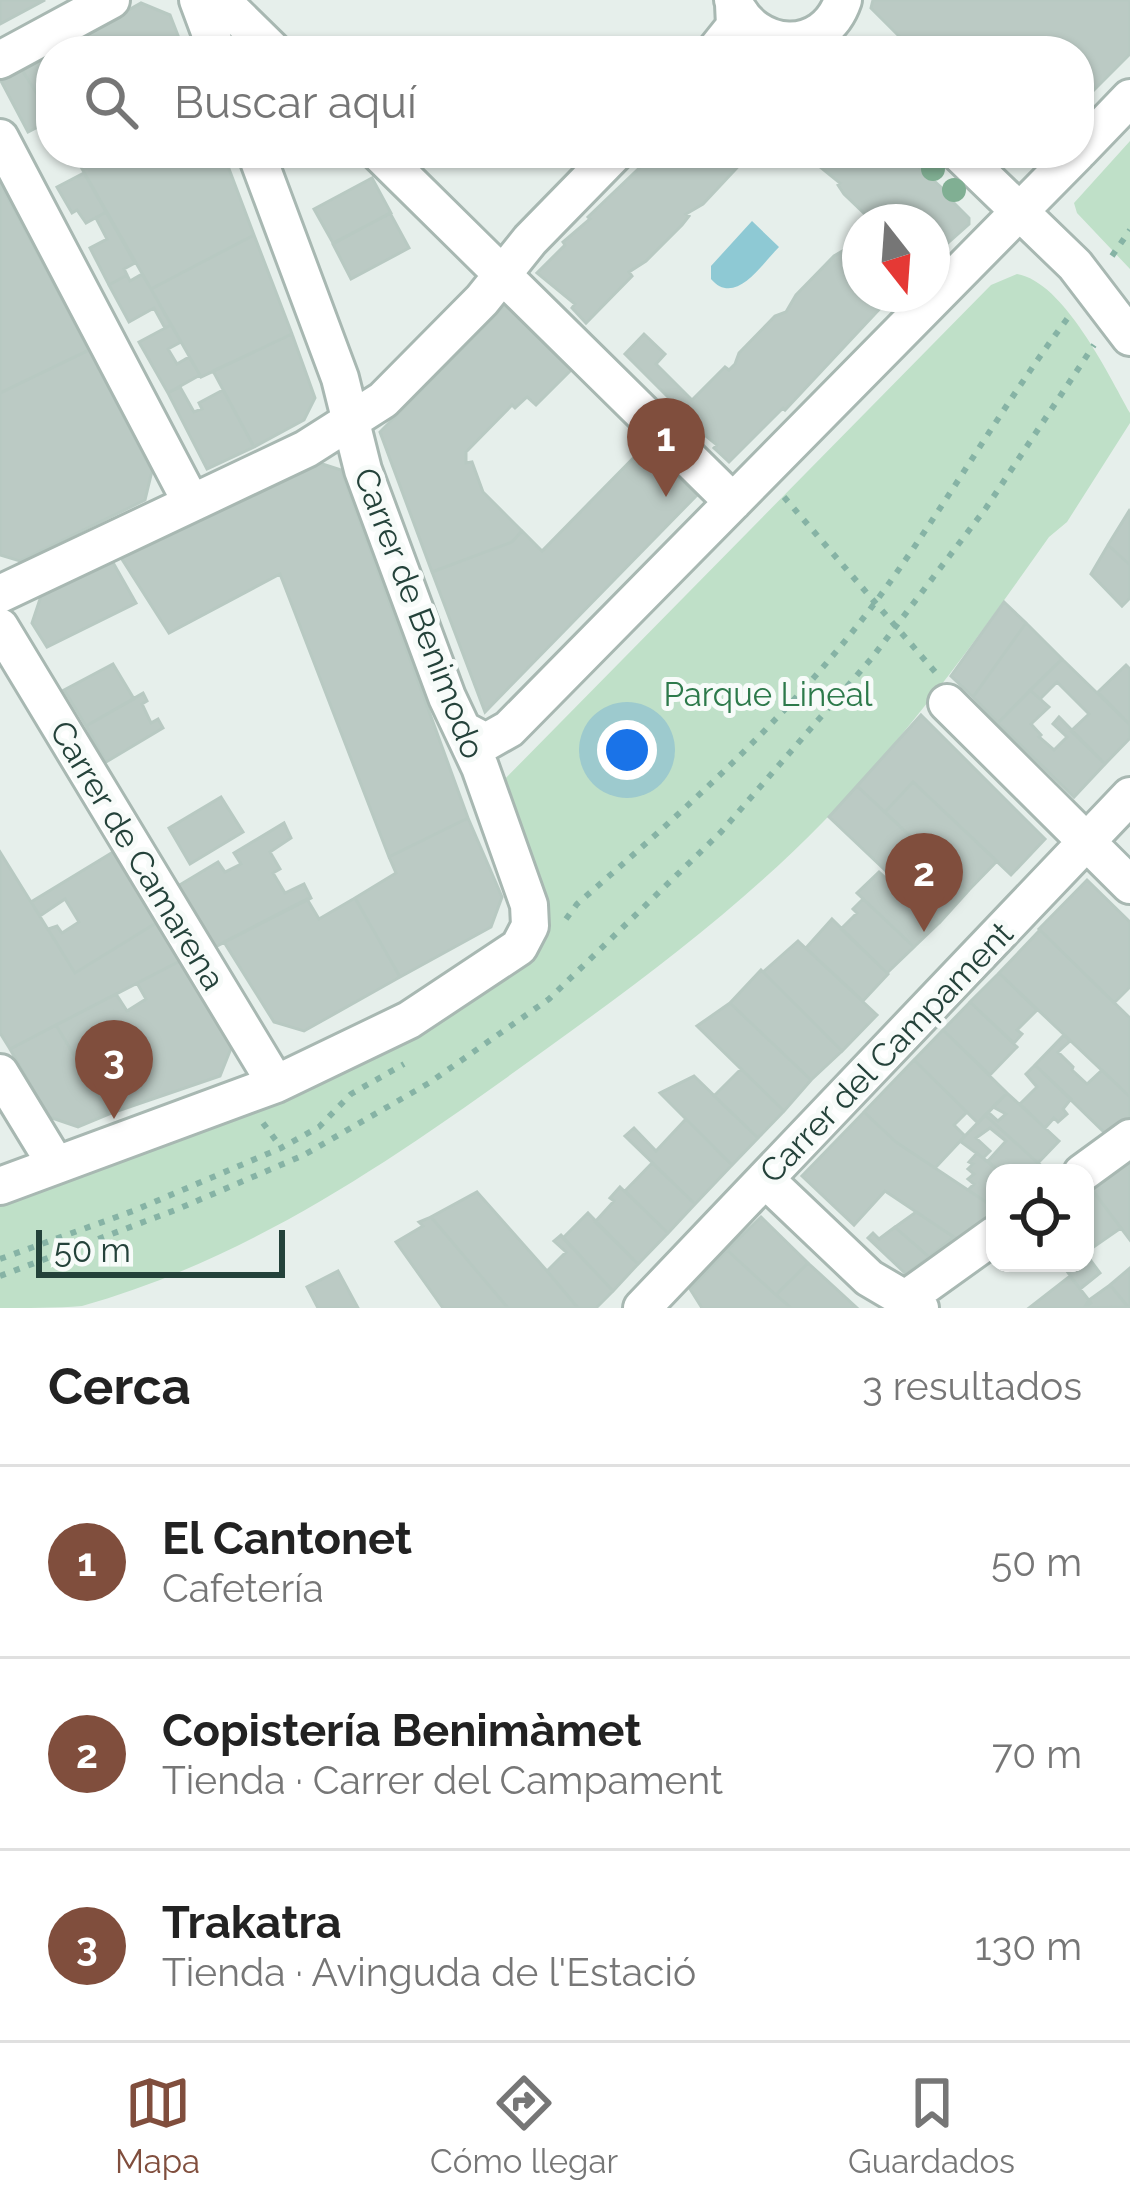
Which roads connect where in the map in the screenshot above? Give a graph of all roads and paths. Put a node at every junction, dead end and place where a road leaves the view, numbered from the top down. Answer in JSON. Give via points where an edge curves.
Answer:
{"nodes":[{"id":1,"x":111,"y":0,"type":"edge"},
{"id":2,"x":198,"y":0,"type":"edge"},
{"id":3,"x":221,"y":0,"type":"edge"},
{"id":4,"x":734,"y":2,"type":"edge"},
{"id":5,"x":842,"y":25,"type":"edge"},
{"id":6,"x":44,"y":36,"type":"edge"},
{"id":7,"x":211,"y":36,"type":"edge"},
{"id":8,"x":258,"y":36,"type":"edge"},
{"id":9,"x":727,"y":36,"type":"edge"},
{"id":10,"x":767,"y":36,"type":"edge"},
{"id":11,"x":811,"y":36,"type":"edge"},
{"id":12,"x":36,"y":41,"type":"edge"},
{"id":13,"x":0,"y":60,"type":"edge"},
{"id":14,"x":1130,"y":98,"type":"edge"},
{"id":15,"x":1094,"y":135,"type":"edge"},
{"id":16,"x":0,"y":138,"type":"edge"},
{"id":17,"x":262,"y":168,"type":"edge"},
{"id":18,"x":394,"y":168,"type":"edge"},
{"id":19,"x":600,"y":168,"type":"edge"},
{"id":20,"x":975,"y":168,"type":"edge"},
{"id":21,"x":1063,"y":168,"type":"edge"},
{"id":22,"x":1020,"y":212,"type":"junction"},
{"id":23,"x":1130,"y":230,"type":"edge"},
{"id":24,"x":1110,"y":259,"type":"dead end"},
{"id":25,"x":502,"y":275,"type":"junction"},
{"id":26,"x":1070,"y":316,"type":"dead end"},
{"id":27,"x":1123,"y":327,"type":"edge"},
{"id":28,"x":1093,"y":348,"type":"dead end"},
{"id":29,"x":350,"y":423,"type":"junction"},
{"id":30,"x":779,"y":493,"type":"dead end"},
{"id":31,"x":191,"y":502,"type":"junction"},
{"id":32,"x":733,"y":502,"type":"junction"},
{"id":33,"x":0,"y":594,"type":"edge"},
{"id":34,"x":875,"y":602,"type":"junction"},
{"id":35,"x":0,"y":627,"type":"edge"},
{"id":36,"x":898,"y":627,"type":"junction"},
{"id":37,"x":947,"y":703,"type":"joint"},
{"id":38,"x":465,"y":730,"type":"junction"},
{"id":39,"x":1130,"y":796,"type":"edge"},
{"id":40,"x":1086,"y":842,"type":"junction"},
{"id":41,"x":1130,"y":885,"type":"edge"},
{"id":42,"x":562,"y":937,"type":"dead end"},
{"id":43,"x":410,"y":1060,"type":"dead end"},
{"id":44,"x":0,"y":1073,"type":"edge"},
{"id":45,"x":276,"y":1084,"type":"junction"},
{"id":46,"x":1130,"y":1138,"type":"edge"},
{"id":47,"x":1094,"y":1164,"type":"edge"},
{"id":48,"x":56,"y":1166,"type":"junction"},
{"id":49,"x":765,"y":1179,"type":"junction"},
{"id":50,"x":0,"y":1186,"type":"edge"},
{"id":51,"x":986,"y":1242,"type":"edge"},
{"id":52,"x":0,"y":1259,"type":"edge"},
{"id":53,"x":0,"y":1276,"type":"edge"},
{"id":54,"x":911,"y":1305,"type":"edge"},
{"id":55,"x":642,"y":1308,"type":"edge"}],
"edges":[{"from":1,"to":6,"type":"street"},
{"from":2,"to":7,"type":"street"},
{"from":3,"to":8,"type":"street"},
{"from":4,"to":9,"type":"street"},
{"from":4,"to":10,"type":"street"},
{"from":5,"to":11,"type":"street"},
{"from":12,"to":13,"type":"street"},
{"from":14,"to":15,"type":"street"},
{"from":16,"to":31,"type":"street"},
{"from":17,"to":29,"type":"street","name":"Carrer de Benimodo"},
{"from":18,"to":25,"type":"street"},
{"from":19,"to":25,"type":"street"},
{"from":20,"to":22,"type":"street"},
{"from":21,"to":22,"type":"street"},
{"from":22,"to":27,"type":"street","via":[[1076,265]]},
{"from":22,"to":32,"type":"street"},
{"from":23,"to":24,"type":"path"},
{"from":25,"to":29,"type":"street","via":[[383,400]]},
{"from":25,"to":32,"type":"street"},
{"from":26,"to":34,"type":"path"},
{"from":28,"to":36,"type":"path"},
{"from":29,"to":31,"type":"street"},
{"from":29,"to":38,"type":"street","name":"Carrer de Benimodo"},
{"from":30,"to":34,"type":"path"},
{"from":31,"to":33,"type":"street"},
{"from":32,"to":38,"type":"street","via":[[509,729],[486,742]]},
{"from":34,"to":36,"type":"path"},
{"from":34,"to":42,"type":"path","via":[[717,777],[577,904]]},
{"from":35,"to":45,"type":"street","name":"Carrer de Camarena"},
{"from":36,"to":37,"type":"path","via":[[947,687]]},
{"from":36,"to":53,"type":"path","via":[[721,832],[605,948],[503,1033],[304,1155]]},
{"from":37,"to":40,"type":"street"},
{"from":38,"to":45,"type":"street","name":"Carrer de Benimodo","via":[[530,926],[519,946],[409,1020]]},
{"from":39,"to":40,"type":"street","name":"Carrer del Campament"},
{"from":40,"to":41,"type":"street"},
{"from":40,"to":49,"type":"street","name":"Carrer del Campament"},
{"from":43,"to":52,"type":"path","via":[[281,1148]]},
{"from":44,"to":48,"type":"street"},
{"from":45,"to":48,"type":"street","name":"Carrer de Benimodo"},
{"from":46,"to":47,"type":"street"},
{"from":48,"to":50,"type":"street","name":"Carrer de Benimodo"},
{"from":49,"to":54,"type":"street","via":[[869,1278]]},
{"from":49,"to":55,"type":"street","name":"Carrer del Campament"},
{"from":51,"to":54,"type":"street"}]}
